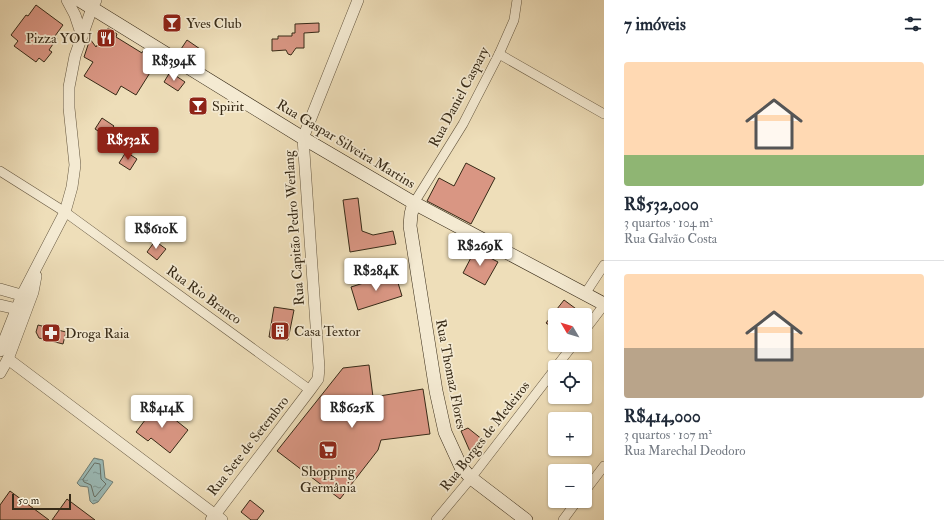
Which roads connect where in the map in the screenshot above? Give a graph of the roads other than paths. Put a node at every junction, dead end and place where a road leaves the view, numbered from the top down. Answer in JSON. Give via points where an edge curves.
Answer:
{"nodes":[{"id":1,"x":67,"y":0,"type":"edge"},
{"id":2,"x":79,"y":0,"type":"edge"},
{"id":3,"x":358,"y":0,"type":"edge"},
{"id":4,"x":517,"y":0,"type":"edge"},
{"id":5,"x":94,"y":4,"type":"edge"},
{"id":6,"x":82,"y":36,"type":"junction"},
{"id":7,"x":498,"y":54,"type":"junction"},
{"id":8,"x":604,"y":114,"type":"edge"},
{"id":9,"x":303,"y":138,"type":"junction"},
{"id":10,"x":0,"y":171,"type":"edge"},
{"id":11,"x":414,"y":203,"type":"junction"},
{"id":12,"x":65,"y":212,"type":"junction"},
{"id":13,"x":604,"y":265,"type":"edge"},
{"id":14,"x":0,"y":289,"type":"edge"},
{"id":15,"x":584,"y":294,"type":"junction"},
{"id":16,"x":26,"y":298,"type":"junction"},
{"id":17,"x":0,"y":305,"type":"edge"},
{"id":18,"x":604,"y":305,"type":"edge"},
{"id":19,"x":17,"y":310,"type":"junction"},
{"id":20,"x":592,"y":321,"type":"edge"},
{"id":21,"x":569,"y":352,"type":"edge"},
{"id":22,"x":4,"y":355,"type":"edge"},
{"id":23,"x":562,"y":360,"type":"edge"},
{"id":24,"x":0,"y":373,"type":"edge"},
{"id":25,"x":548,"y":378,"type":"edge"},
{"id":26,"x":310,"y":390,"type":"junction"},
{"id":27,"x":604,"y":466,"type":"edge"},
{"id":28,"x":471,"y":478,"type":"junction"},
{"id":29,"x":592,"y":482,"type":"edge"},
{"id":30,"x":572,"y":508,"type":"edge"},
{"id":31,"x":216,"y":518,"type":"edge"},
{"id":32,"x":436,"y":520,"type":"edge"},
{"id":33,"x":526,"y":520,"type":"edge"},
{"id":34,"x":563,"y":520,"type":"edge"}],
"edges":[{"from":1,"to":6,"type":"street"},
{"from":2,"to":5,"type":"main road","name":"Rua Gaspar Silveira Martins"},
{"from":3,"to":9,"type":"street","name":"Rua Capitão Pedro Werlang"},
{"from":4,"to":7,"type":"street","name":"Rua Daniel Caspary","via":[[514,20]]},
{"from":5,"to":6,"type":"street"},
{"from":5,"to":9,"type":"main road","name":"Rua Gaspar Silveira Martins"},
{"from":6,"to":12,"type":"street","via":[[69,87],[75,165]]},
{"from":7,"to":8,"type":"street"},
{"from":7,"to":11,"type":"street","name":"Rua Daniel Caspary","via":[[463,124]]},
{"from":9,"to":11,"type":"main road","name":"Rua Gaspar Silveira Martins"},
{"from":9,"to":26,"type":"street","name":"Rua Capitão Pedro Werlang","via":[[319,368],[318,379]]},
{"from":10,"to":12,"type":"street","name":"Rua Rio Branco"},
{"from":11,"to":15,"type":"main road","name":"Rua Gaspar Silveira Martins"},
{"from":11,"to":28,"type":"main road","name":"Rua Thomaz Flores","via":[[410,226],[436,391],[445,432],[461,467]]},
{"from":12,"to":16,"type":"street","via":[[37,267]]},
{"from":12,"to":26,"type":"street","name":"Rua Rio Branco"},
{"from":13,"to":15,"type":"street"},
{"from":14,"to":16,"type":"street"},
{"from":15,"to":18,"type":"main road","name":"Rua Gaspar Silveira Martins"},
{"from":16,"to":19,"type":"street"},
{"from":16,"to":22,"type":"street"},
{"from":17,"to":19,"type":"street"},
{"from":18,"to":20,"type":"street"},
{"from":19,"to":22,"type":"street"},
{"from":21,"to":23,"type":"street","name":"Rua Borges de Medeiros"},
{"from":22,"to":24,"type":"street"},
{"from":22,"to":31,"type":"street"},
{"from":25,"to":28,"type":"street","name":"Rua Borges de Medeiros"},
{"from":26,"to":31,"type":"street","name":"Rua Sete de Setembro"},
{"from":27,"to":29,"type":"street"},
{"from":28,"to":32,"type":"street","name":"Rua Borges de Medeiros"},
{"from":28,"to":33,"type":"main road","name":"Rua Thomaz Flores"},
{"from":30,"to":34,"type":"street"}]}
